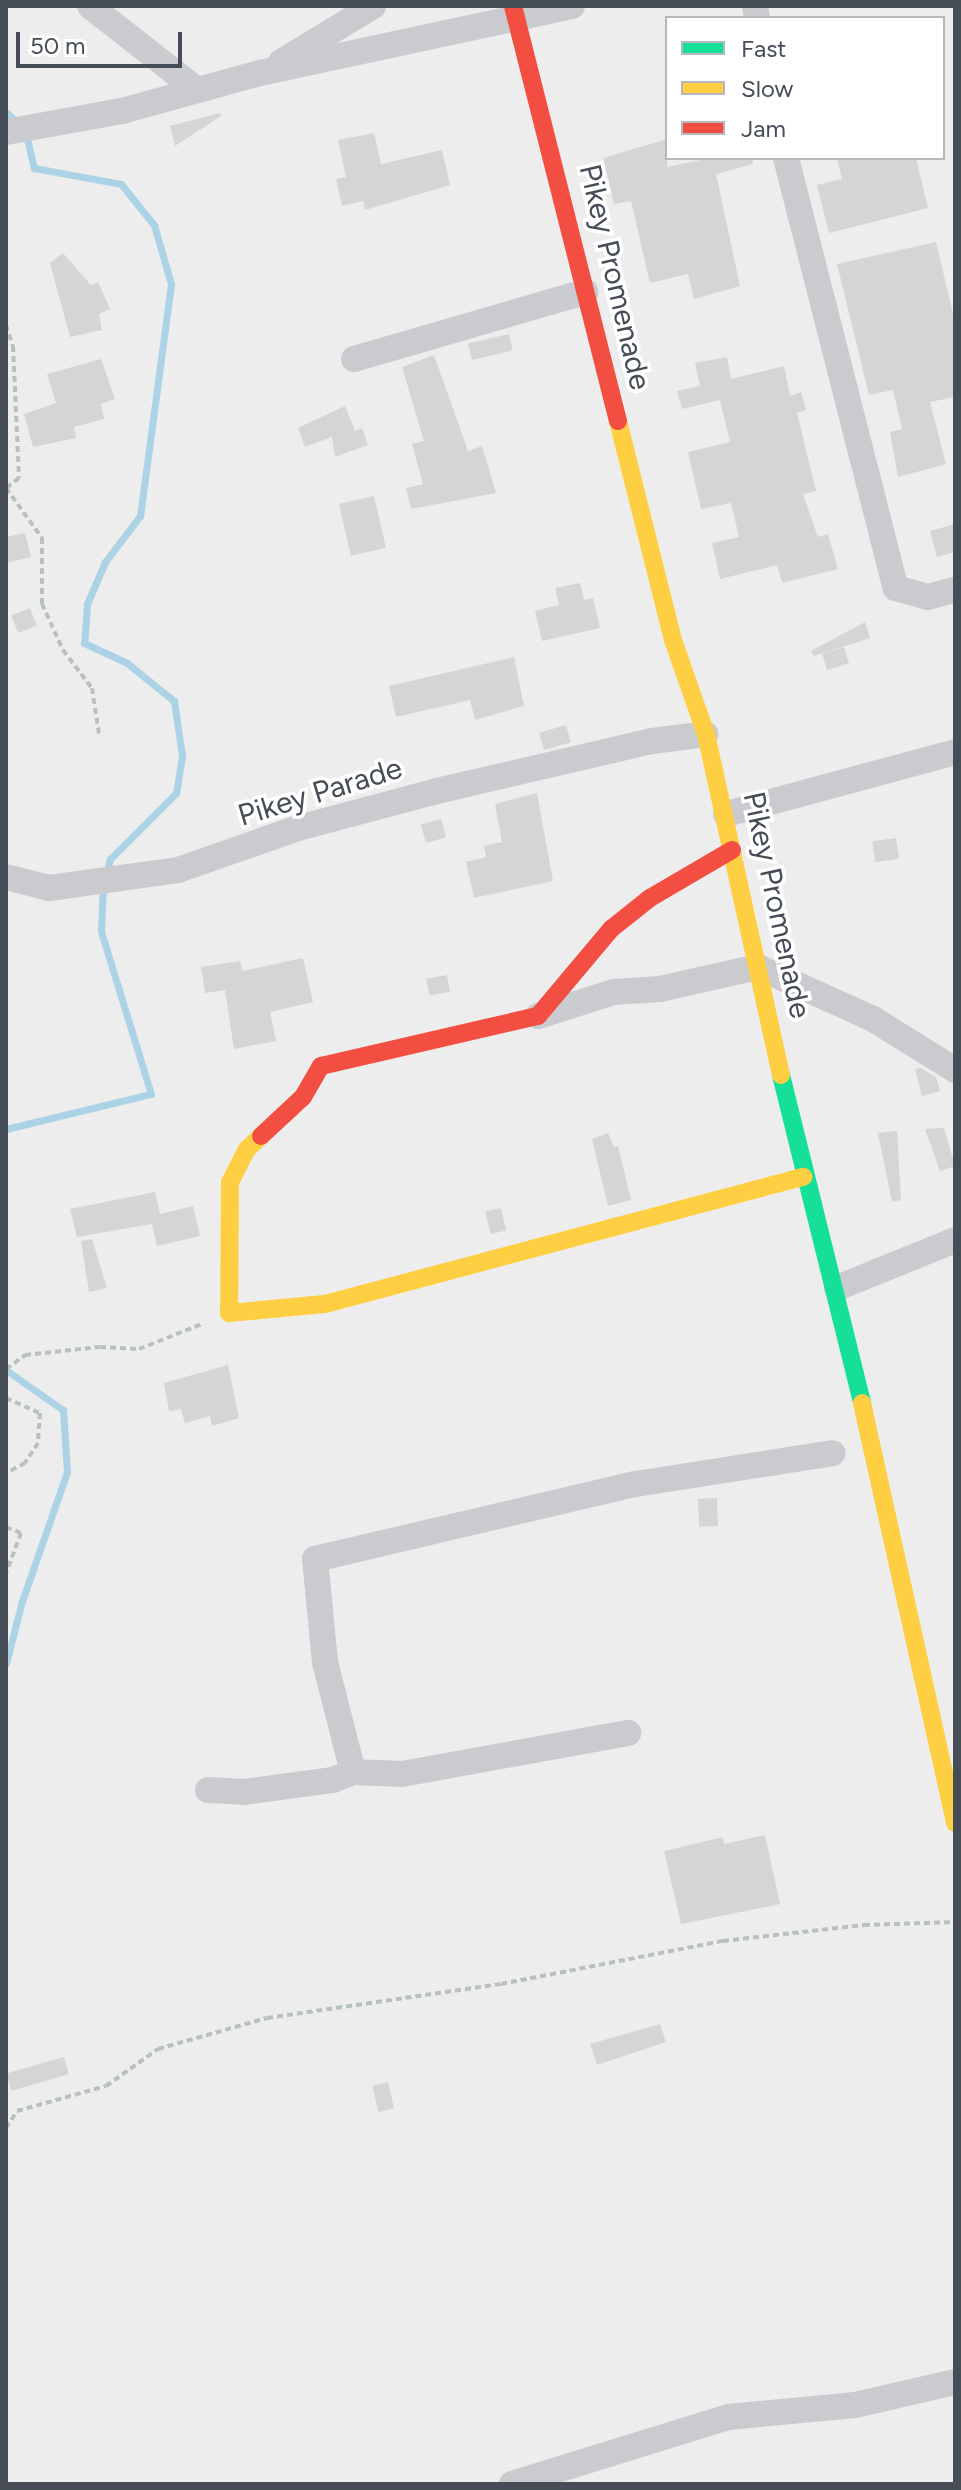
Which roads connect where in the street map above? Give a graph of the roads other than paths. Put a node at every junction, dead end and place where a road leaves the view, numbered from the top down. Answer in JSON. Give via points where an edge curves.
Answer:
{"nodes":[{"id":1,"x":90,"y":6,"type":"edge"},
{"id":2,"x":373,"y":6,"type":"edge"},
{"id":3,"x":572,"y":6,"type":"edge"},
{"id":4,"x":515,"y":14,"type":"edge"},
{"id":5,"x":260,"y":73,"type":"junction"},
{"id":6,"x":197,"y":90,"type":"junction"},
{"id":7,"x":6,"y":132,"type":"edge"},
{"id":8,"x":787,"y":160,"type":"edge"},
{"id":9,"x":585,"y":292,"type":"junction"},
{"id":10,"x":354,"y":359,"type":"dead end"},
{"id":11,"x":955,"y":590,"type":"edge"},
{"id":12,"x":706,"y":734,"type":"junction"},
{"id":13,"x":953,"y":755,"type":"edge"},
{"id":14,"x":726,"y":814,"type":"junction"},
{"id":15,"x":732,"y":850,"type":"junction"},
{"id":16,"x":6,"y":877,"type":"edge"},
{"id":17,"x":758,"y":967,"type":"junction"},
{"id":18,"x":538,"y":1016,"type":"junction"},
{"id":19,"x":955,"y":1070,"type":"edge"},
{"id":20,"x":803,"y":1177,"type":"junction"},
{"id":21,"x":955,"y":1240,"type":"edge"},
{"id":22,"x":837,"y":1288,"type":"junction"},
{"id":23,"x":833,"y":1453,"type":"dead end"},
{"id":24,"x":628,"y":1733,"type":"dead end"},
{"id":25,"x":353,"y":1772,"type":"junction"},
{"id":26,"x":208,"y":1790,"type":"dead end"},
{"id":27,"x":955,"y":1823,"type":"edge"},
{"id":28,"x":955,"y":2382,"type":"edge"},
{"id":29,"x":512,"y":2484,"type":"edge"}],
"edges":[{"from":1,"to":6,"type":"street"},
{"from":2,"to":5,"type":"street"},
{"from":3,"to":4,"type":"street"},
{"from":4,"to":5,"type":"street"},
{"from":4,"to":9,"type":"street","name":"Pikey Promenade"},
{"from":5,"to":6,"type":"street"},
{"from":6,"to":7,"type":"street","via":[[122,111]]},
{"from":8,"to":11,"type":"street","via":[[896,588],[928,597]]},
{"from":9,"to":10,"type":"street"},
{"from":9,"to":12,"type":"street","name":"Pikey Promenade","via":[[673,640]]},
{"from":12,"to":14,"type":"street","name":"Pikey Promenade"},
{"from":12,"to":16,"type":"street","name":"Pikey Parade","via":[[652,741],[298,828],[178,870],[49,888]]},
{"from":13,"to":14,"type":"street"},
{"from":14,"to":15,"type":"street","name":"Pikey Promenade"},
{"from":15,"to":17,"type":"street","name":"Pikey Promenade"},
{"from":15,"to":18,"type":"street","via":[[650,898],[611,929]]},
{"from":17,"to":18,"type":"street","via":[[660,989],[614,992]]},
{"from":17,"to":19,"type":"street","via":[[873,1019]]},
{"from":17,"to":20,"type":"street","name":"Pikey Promenade"},
{"from":18,"to":20,"type":"street","via":[[321,1066],[303,1097],[247,1149],[230,1182],[229,1313],[325,1304]]},
{"from":20,"to":22,"type":"street","name":"Pikey Promenade"},
{"from":21,"to":22,"type":"street"},
{"from":22,"to":27,"type":"street","name":"Pikey Promenade"},
{"from":23,"to":25,"type":"street","via":[[636,1484],[315,1559],[325,1662]]},
{"from":24,"to":25,"type":"street","via":[[402,1774]]},
{"from":25,"to":26,"type":"street","via":[[333,1780],[244,1792]]},
{"from":28,"to":29,"type":"street","via":[[855,2405],[728,2417]]}]}
